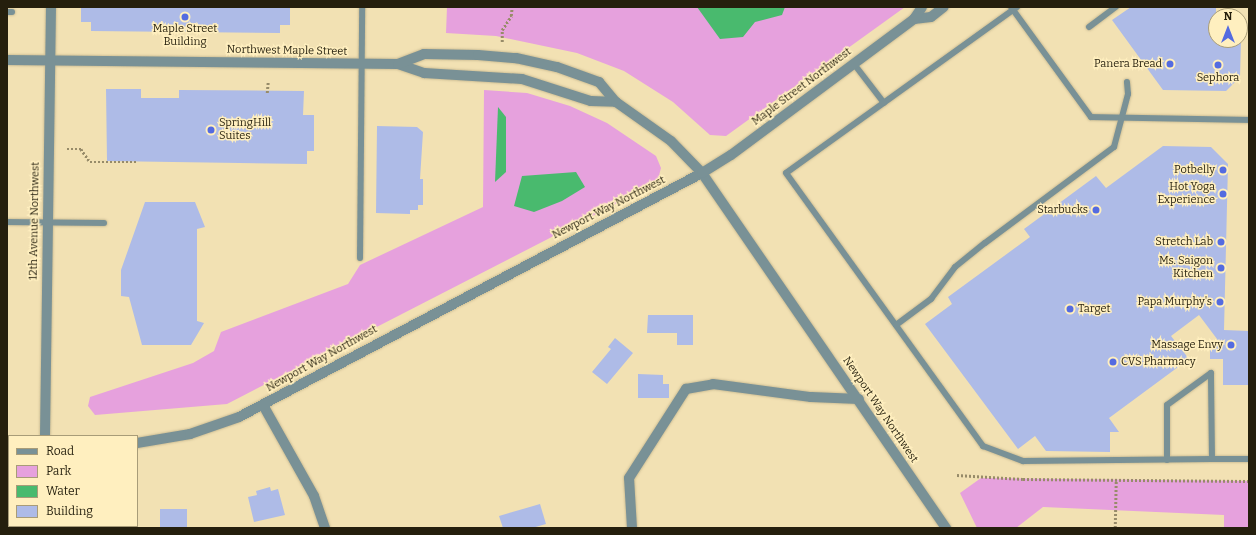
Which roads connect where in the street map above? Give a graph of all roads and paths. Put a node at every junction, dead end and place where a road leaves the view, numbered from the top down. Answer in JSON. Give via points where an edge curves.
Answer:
{"nodes":[{"id":1,"x":51,"y":7,"type":"edge"},
{"id":2,"x":362,"y":7,"type":"edge"},
{"id":3,"x":512,"y":7,"type":"edge"},
{"id":4,"x":922,"y":7,"type":"edge"},
{"id":5,"x":944,"y":7,"type":"edge"},
{"id":6,"x":1116,"y":7,"type":"edge"},
{"id":7,"x":1014,"y":8,"type":"edge"},
{"id":8,"x":914,"y":19,"type":"junction"},
{"id":9,"x":1089,"y":27,"type":"dead end"},
{"id":10,"x":502,"y":42,"type":"dead end"},
{"id":11,"x":7,"y":60,"type":"edge"},
{"id":12,"x":50,"y":60,"type":"junction"},
{"id":13,"x":361,"y":64,"type":"junction"},
{"id":14,"x":398,"y":64,"type":"junction"},
{"id":15,"x":854,"y":64,"type":"junction"},
{"id":16,"x":268,"y":82,"type":"dead end"},
{"id":17,"x":1127,"y":82,"type":"dead end"},
{"id":18,"x":267,"y":93,"type":"dead end"},
{"id":19,"x":616,"y":102,"type":"junction"},
{"id":20,"x":884,"y":103,"type":"junction"},
{"id":21,"x":1123,"y":118,"type":"junction"},
{"id":22,"x":1249,"y":120,"type":"edge"},
{"id":23,"x":67,"y":149,"type":"dead end"},
{"id":24,"x":136,"y":162,"type":"dead end"},
{"id":25,"x":702,"y":173,"type":"junction"},
{"id":26,"x":7,"y":222,"type":"edge"},
{"id":27,"x":47,"y":222,"type":"junction"},
{"id":28,"x":104,"y":223,"type":"dead end"},
{"id":29,"x":360,"y":258,"type":"dead end"},
{"id":30,"x":896,"y":324,"type":"junction"},
{"id":31,"x":858,"y":399,"type":"junction"},
{"id":32,"x":264,"y":405,"type":"junction"},
{"id":33,"x":45,"y":435,"type":"edge"},
{"id":34,"x":138,"y":443,"type":"edge"},
{"id":35,"x":1167,"y":460,"type":"junction"},
{"id":36,"x":1212,"y":460,"type":"junction"},
{"id":37,"x":1249,"y":460,"type":"edge"},
{"id":38,"x":957,"y":475,"type":"dead end"},
{"id":39,"x":1116,"y":480,"type":"junction"},
{"id":40,"x":1249,"y":481,"type":"edge"},
{"id":41,"x":325,"y":528,"type":"edge"},
{"id":42,"x":632,"y":528,"type":"edge"},
{"id":43,"x":946,"y":528,"type":"edge"},
{"id":44,"x":1115,"y":528,"type":"edge"}],
"edges":[{"from":1,"to":12,"type":"street","name":"12th Avenue Northwest"},
{"from":2,"to":13,"type":"lane"},
{"from":3,"to":10,"type":"path","via":[[511,16],[502,30]]},
{"from":4,"to":8,"type":"street","name":"Maple Street Northwest"},
{"from":5,"to":8,"type":"street","name":"Maple Street Northwest","via":[[930,17]]},
{"from":6,"to":9,"type":"lane"},
{"from":7,"to":20,"type":"lane"},
{"from":7,"to":21,"type":"lane","via":[[1091,117]]},
{"from":8,"to":15,"type":"street","name":"Maple Street Northwest"},
{"from":11,"to":12,"type":"street","name":"Northwest Maple Street"},
{"from":12,"to":13,"type":"street","name":"Northwest Maple Street"},
{"from":12,"to":27,"type":"street","name":"12th Avenue Northwest"},
{"from":13,"to":14,"type":"street","name":"Northwest Maple Street"},
{"from":13,"to":29,"type":"lane"},
{"from":14,"to":19,"type":"street","name":"Northwest Maple Street","via":[[424,73],[522,79],[591,101]]},
{"from":14,"to":19,"type":"street","name":"Northwest Maple Street","via":[[424,54],[516,58],[557,67],[599,82]]},
{"from":15,"to":20,"type":"lane"},
{"from":15,"to":25,"type":"street","name":"Maple Street Northwest","via":[[731,155]]},
{"from":16,"to":18,"type":"path"},
{"from":17,"to":21,"type":"lane"},
{"from":19,"to":25,"type":"street","name":"Northwest Maple Street","via":[[671,140]]},
{"from":20,"to":30,"type":"lane","via":[[786,173]]},
{"from":21,"to":22,"type":"lane"},
{"from":21,"to":30,"type":"lane","via":[[1114,147],[985,242],[955,267],[931,299]]},
{"from":23,"to":24,"type":"path","via":[[81,150],[90,162]]},
{"from":25,"to":31,"type":"street","name":"Newport Way Northwest"},
{"from":25,"to":32,"type":"street","name":"Newport Way Northwest"},
{"from":26,"to":27,"type":"lane"},
{"from":27,"to":28,"type":"lane"},
{"from":27,"to":33,"type":"street","name":"12th Avenue Northwest"},
{"from":30,"to":35,"type":"lane","via":[[983,446],[1023,460]]},
{"from":31,"to":42,"type":"street","via":[[810,397],[713,384],[686,389],[629,478]]},
{"from":31,"to":43,"type":"street","name":"Newport Way Northwest"},
{"from":32,"to":34,"type":"street","name":"Newport Way Northwest","via":[[196,432]]},
{"from":32,"to":41,"type":"street","via":[[314,496]]},
{"from":35,"to":36,"type":"lane"},
{"from":35,"to":36,"type":"lane","via":[[1167,404],[1211,373]]},
{"from":36,"to":37,"type":"lane"},
{"from":38,"to":39,"type":"path"},
{"from":39,"to":40,"type":"path"},
{"from":39,"to":44,"type":"path"}]}
